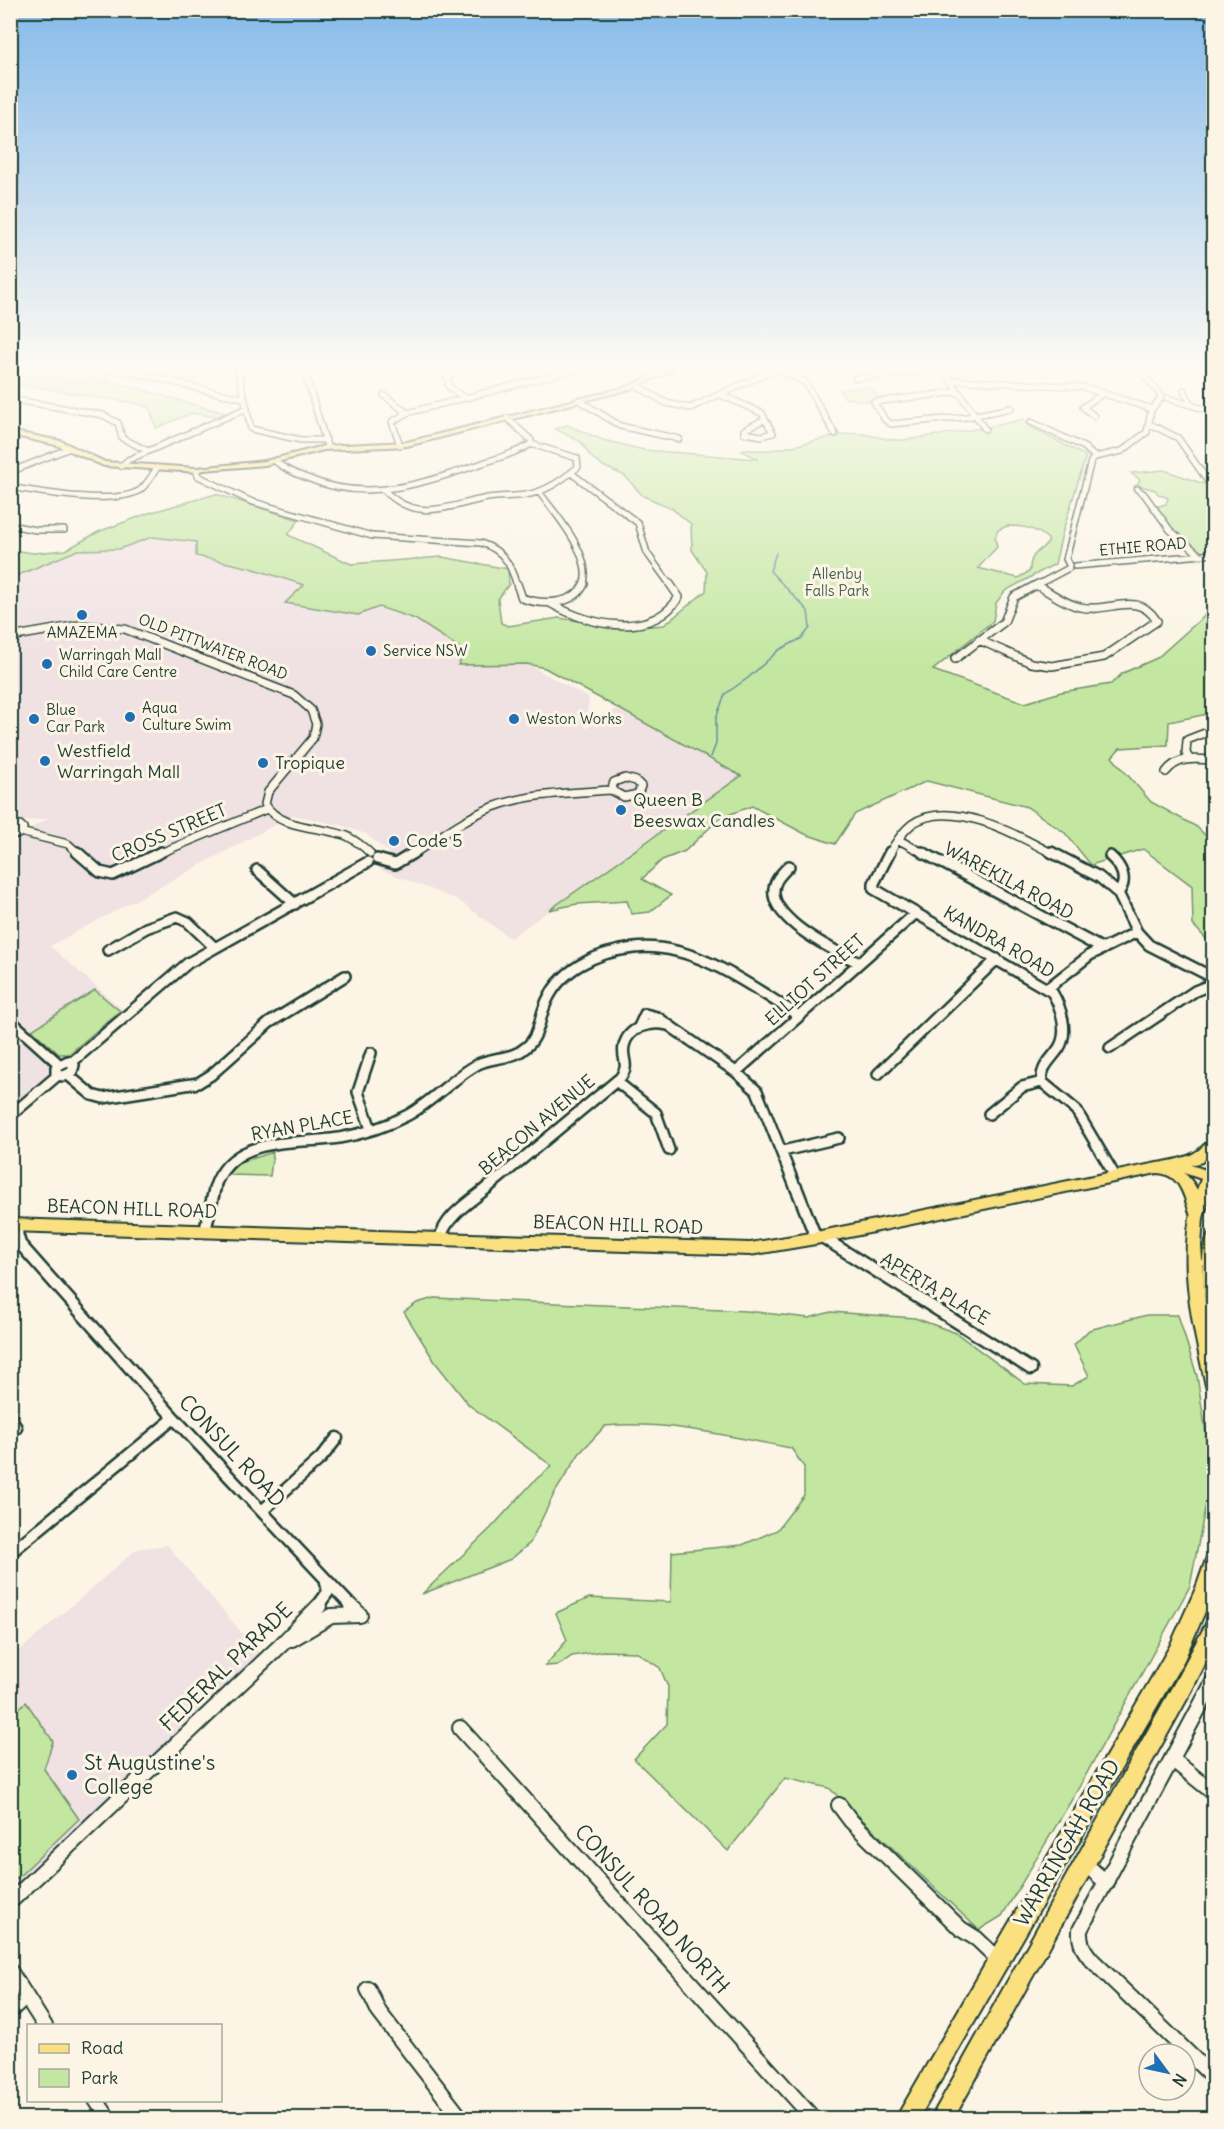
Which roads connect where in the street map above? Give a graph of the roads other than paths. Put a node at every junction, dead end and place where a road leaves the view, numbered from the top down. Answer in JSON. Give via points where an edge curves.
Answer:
{"nodes":[{"id":1,"x":156,"y":469,"type":"edge"},
{"id":2,"x":197,"y":469,"type":"edge"},
{"id":3,"x":290,"y":469,"type":"edge"},
{"id":4,"x":465,"y":469,"type":"edge"},
{"id":5,"x":575,"y":469,"type":"edge"},
{"id":6,"x":1089,"y":469,"type":"edge"},
{"id":7,"x":1202,"y":469,"type":"edge"},
{"id":8,"x":571,"y":473,"type":"junction"},
{"id":9,"x":1207,"y":480,"type":"dead end"},
{"id":10,"x":10,"y":487,"type":"edge"},
{"id":11,"x":1137,"y":489,"type":"dead end"},
{"id":12,"x":384,"y":490,"type":"junction"},
{"id":13,"x":539,"y":492,"type":"junction"},
{"id":14,"x":10,"y":525,"type":"edge"},
{"id":15,"x":64,"y":530,"type":"dead end"},
{"id":16,"x":1214,"y":554,"type":"edge"},
{"id":17,"x":1200,"y":555,"type":"junction"},
{"id":18,"x":1071,"y":567,"type":"junction"},
{"id":19,"x":1038,"y":586,"type":"junction"},
{"id":20,"x":550,"y":603,"type":"junction"},
{"id":21,"x":10,"y":638,"type":"edge"},
{"id":22,"x":979,"y":640,"type":"junction"},
{"id":23,"x":955,"y":659,"type":"dead end"},
{"id":24,"x":1205,"y":733,"type":"dead end"},
{"id":25,"x":1189,"y":758,"type":"junction"},
{"id":26,"x":1214,"y":760,"type":"edge"},
{"id":27,"x":1166,"y":772,"type":"dead end"},
{"id":28,"x":611,"y":790,"type":"dead end"},
{"id":29,"x":267,"y":809,"type":"junction"},
{"id":30,"x":10,"y":825,"type":"edge"},
{"id":31,"x":20,"y":832,"type":"junction"},
{"id":32,"x":10,"y":835,"type":"edge"},
{"id":33,"x":899,"y":840,"type":"junction"},
{"id":34,"x":1110,"y":856,"type":"dead end"},
{"id":35,"x":371,"y":858,"type":"junction"},
{"id":36,"x":789,"y":866,"type":"dead end"},
{"id":37,"x":257,"y":870,"type":"dead end"},
{"id":38,"x":1118,"y":893,"type":"junction"},
{"id":39,"x":295,"y":904,"type":"junction"},
{"id":40,"x":916,"y":913,"type":"junction"},
{"id":41,"x":1137,"y":932,"type":"junction"},
{"id":42,"x":215,"y":948,"type":"junction"},
{"id":43,"x":1104,"y":949,"type":"junction"},
{"id":44,"x":108,"y":950,"type":"dead end"},
{"id":45,"x":997,"y":959,"type":"junction"},
{"id":46,"x":859,"y":963,"type":"junction"},
{"id":47,"x":345,"y":976,"type":"dead end"},
{"id":48,"x":1214,"y":978,"type":"edge"},
{"id":49,"x":1048,"y":988,"type":"junction"},
{"id":50,"x":1214,"y":989,"type":"edge"},
{"id":51,"x":798,"y":1016,"type":"junction"},
{"id":52,"x":10,"y":1020,"type":"edge"},
{"id":53,"x":1110,"y":1048,"type":"dead end"},
{"id":54,"x":371,"y":1053,"type":"dead end"},
{"id":55,"x":72,"y":1062,"type":"junction"},
{"id":56,"x":59,"y":1064,"type":"junction"},
{"id":57,"x":736,"y":1072,"type":"junction"},
{"id":58,"x":878,"y":1074,"type":"dead end"},
{"id":59,"x":63,"y":1075,"type":"junction"},
{"id":60,"x":616,"y":1082,"type":"junction"},
{"id":61,"x":1042,"y":1082,"type":"junction"},
{"id":62,"x":989,"y":1114,"type":"dead end"},
{"id":63,"x":10,"y":1116,"type":"edge"},
{"id":64,"x":371,"y":1129,"type":"junction"},
{"id":65,"x":839,"y":1138,"type":"dead end"},
{"id":66,"x":1214,"y":1143,"type":"edge"},
{"id":67,"x":669,"y":1150,"type":"dead end"},
{"id":68,"x":783,"y":1151,"type":"junction"},
{"id":69,"x":1166,"y":1166,"type":"junction"},
{"id":70,"x":1212,"y":1173,"type":"edge"},
{"id":71,"x":1115,"y":1176,"type":"junction"},
{"id":72,"x":1197,"y":1214,"type":"junction"},
{"id":73,"x":15,"y":1225,"type":"edge"},
{"id":74,"x":205,"y":1231,"type":"junction"},
{"id":75,"x":819,"y":1237,"type":"junction"},
{"id":76,"x":440,"y":1239,"type":"junction"},
{"id":77,"x":1214,"y":1239,"type":"edge"},
{"id":78,"x":1214,"y":1308,"type":"edge"},
{"id":79,"x":1031,"y":1369,"type":"dead end"},
{"id":80,"x":1214,"y":1386,"type":"edge"},
{"id":81,"x":10,"y":1414,"type":"edge"},
{"id":82,"x":174,"y":1418,"type":"junction"},
{"id":83,"x":16,"y":1428,"type":"dead end"},
{"id":84,"x":337,"y":1438,"type":"dead end"},
{"id":85,"x":262,"y":1510,"type":"junction"},
{"id":86,"x":10,"y":1553,"type":"edge"},
{"id":87,"x":1214,"y":1560,"type":"edge"},
{"id":88,"x":325,"y":1580,"type":"junction"},
{"id":89,"x":1214,"y":1626,"type":"edge"},
{"id":90,"x":281,"y":1645,"type":"junction"},
{"id":91,"x":1213,"y":1682,"type":"edge"},
{"id":92,"x":460,"y":1728,"type":"dead end"},
{"id":93,"x":1173,"y":1760,"type":"junction"},
{"id":94,"x":1214,"y":1793,"type":"edge"},
{"id":95,"x":839,"y":1805,"type":"dead end"},
{"id":96,"x":1084,"y":1863,"type":"junction"},
{"id":97,"x":1107,"y":1883,"type":"junction"},
{"id":98,"x":10,"y":1902,"type":"edge"},
{"id":99,"x":999,"y":1960,"type":"junction"},
{"id":100,"x":10,"y":1971,"type":"edge"},
{"id":101,"x":369,"y":1989,"type":"dead end"},
{"id":102,"x":26,"y":1996,"type":"junction"},
{"id":103,"x":10,"y":2011,"type":"edge"},
{"id":104,"x":44,"y":2024,"type":"edge"},
{"id":105,"x":1214,"y":2078,"type":"edge"},
{"id":106,"x":97,"y":2102,"type":"edge"},
{"id":107,"x":945,"y":2117,"type":"edge"},
{"id":108,"x":108,"y":2118,"type":"edge"},
{"id":109,"x":461,"y":2118,"type":"edge"},
{"id":110,"x":813,"y":2118,"type":"edge"},
{"id":111,"x":907,"y":2118,"type":"edge"}],
"edges":[{"from":1,"to":10,"type":"street","via":[[140,490],[127,496],[67,495]]},
{"from":2,"to":20,"type":"street","via":[[198,476],[250,501],[372,536],[493,546],[513,567],[522,598]]},
{"from":3,"to":12,"type":"street","via":[[330,489]]},
{"from":4,"to":12,"type":"street"},
{"from":5,"to":8,"type":"street"},
{"from":6,"to":18,"type":"street","via":[[1066,561]]},
{"from":7,"to":9,"type":"street"},
{"from":8,"to":13,"type":"street"},
{"from":8,"to":20,"type":"street","via":[[638,523],[647,553],[679,597],[672,611],[658,621],[630,625],[569,614]]},
{"from":11,"to":17,"type":"street","via":[[1170,530]]},
{"from":12,"to":13,"type":"street","via":[[399,505],[433,511]]},
{"from":13,"to":20,"type":"street","via":[[581,551],[586,579],[585,588],[578,595]]},
{"from":14,"to":15,"type":"street"},
{"from":16,"to":17,"type":"street","name":"ETHIE ROAD"},
{"from":17,"to":18,"type":"street","name":"ETHIE ROAD"},
{"from":18,"to":19,"type":"street"},
{"from":19,"to":22,"type":"street","via":[[1011,600],[1004,622]]},
{"from":19,"to":22,"type":"street","via":[[1084,608],[1141,604],[1151,610],[1157,621],[1104,657],[1052,666],[1031,663]]},
{"from":21,"to":29,"type":"street","name":"OLD PITTWATER ROAD","via":[[79,625],[125,629],[300,698],[314,718],[313,736],[268,793]]},
{"from":22,"to":23,"type":"street"},
{"from":24,"to":25,"type":"street","via":[[1187,740]]},
{"from":25,"to":26,"type":"street"},
{"from":25,"to":27,"type":"street","via":[[1171,765]]},
{"from":28,"to":35,"type":"street","via":[[504,803],[395,864]]},
{"from":29,"to":31,"type":"street","name":"CROSS STREET","via":[[113,874],[100,872],[68,844]]},
{"from":29,"to":35,"type":"street","via":[[281,820],[346,835],[363,845]]},
{"from":30,"to":31,"type":"street","via":[[22,826]]},
{"from":31,"to":32,"type":"street"},
{"from":33,"to":38,"type":"street","via":[[908,827],[928,818],[953,816],[978,821],[1007,830],[1092,873]]},
{"from":33,"to":40,"type":"street","name":"KANDRA ROAD","via":[[874,889]]},
{"from":33,"to":43,"type":"street","name":"WAREKILA ROAD"},
{"from":34,"to":38,"type":"street","via":[[1122,871]]},
{"from":35,"to":39,"type":"street"},
{"from":36,"to":46,"type":"street","via":[[774,886],[778,910]]},
{"from":37,"to":39,"type":"street"},
{"from":38,"to":41,"type":"street"},
{"from":39,"to":42,"type":"street"},
{"from":40,"to":45,"type":"street","name":"KANDRA ROAD"},
{"from":40,"to":46,"type":"street","name":"ELLIOT STREET"},
{"from":41,"to":43,"type":"street"},
{"from":41,"to":48,"type":"street","via":[[1149,945]]},
{"from":42,"to":44,"type":"street","via":[[185,919],[174,917]]},
{"from":42,"to":55,"type":"street","via":[[173,975]]},
{"from":43,"to":49,"type":"street"},
{"from":45,"to":49,"type":"street","name":"KANDRA ROAD"},
{"from":45,"to":58,"type":"street"},
{"from":46,"to":51,"type":"street","name":"ELLIOT STREET"},
{"from":47,"to":59,"type":"street","via":[[269,1023],[198,1083],[103,1098]]},
{"from":49,"to":61,"type":"street","name":"KANDRA ROAD","via":[[1057,1000],[1064,1036],[1042,1071]]},
{"from":50,"to":53,"type":"street","via":[[1195,991]]},
{"from":51,"to":57,"type":"street","name":"ELLIOT STREET"},
{"from":51,"to":64,"type":"street","name":"RYAN PLACE","via":[[726,971],[662,949],[635,948],[594,956],[552,988],[533,1038],[523,1050],[479,1064],[410,1114]]},
{"from":52,"to":56,"type":"street"},
{"from":54,"to":64,"type":"street","via":[[358,1092]]},
{"from":55,"to":56,"type":"street"},
{"from":55,"to":59,"type":"street","via":[[74,1068]]},
{"from":56,"to":59,"type":"street","via":[[54,1070]]},
{"from":57,"to":60,"type":"street","name":"BEACON AVENUE","via":[[667,1025],[654,1022],[638,1029],[626,1041],[627,1067]]},
{"from":57,"to":68,"type":"street","name":"BEACON AVENUE","via":[[761,1097]]},
{"from":59,"to":63,"type":"street"},
{"from":60,"to":67,"type":"street","via":[[656,1113]]},
{"from":60,"to":76,"type":"street","name":"BEACON AVENUE","via":[[451,1218]]},
{"from":61,"to":62,"type":"street","via":[[1022,1087]]},
{"from":61,"to":71,"type":"street","via":[[1076,1110]]},
{"from":64,"to":74,"type":"street","name":"RYAN PLACE","via":[[343,1138],[283,1143],[233,1158],[222,1170]]},
{"from":65,"to":68,"type":"street"},
{"from":66,"to":69,"type":"main road","via":[[1198,1158]]},
{"from":68,"to":75,"type":"street","name":"BEACON AVENUE"},
{"from":69,"to":70,"type":"main road","name":"BEACON HILL ROAD"},
{"from":69,"to":71,"type":"main road","name":"BEACON HILL ROAD"},
{"from":69,"to":72,"type":"main road","via":[[1188,1184]]},
{"from":70,"to":72,"type":"highway"},
{"from":71,"to":75,"type":"main road","name":"BEACON HILL ROAD"},
{"from":72,"to":80,"type":"highway","via":[[1194,1288]]},
{"from":73,"to":74,"type":"main road","name":"BEACON HILL ROAD"},
{"from":73,"to":82,"type":"street","name":"CONSUL ROAD","via":[[20,1244]]},
{"from":74,"to":76,"type":"main road","name":"BEACON HILL ROAD"},
{"from":75,"to":76,"type":"main road","name":"BEACON HILL ROAD","via":[[750,1249]]},
{"from":75,"to":79,"type":"street","name":"APERTA PLACE"},
{"from":77,"to":78,"type":"highway"},
{"from":81,"to":83,"type":"street"},
{"from":82,"to":85,"type":"street","name":"CONSUL ROAD"},
{"from":82,"to":86,"type":"street"},
{"from":84,"to":85,"type":"street","via":[[321,1458]]},
{"from":85,"to":88,"type":"street","name":"CONSUL ROAD"},
{"from":87,"to":99,"type":"highway","name":"WARRINGAH ROAD","via":[[1205,1590],[1176,1653]]},
{"from":88,"to":90,"type":"street","name":"FEDERAL PARADE","via":[[326,1596]]},
{"from":88,"to":90,"type":"street","name":"CONSUL ROAD","via":[[360,1616],[343,1612],[328,1616]]},
{"from":89,"to":96,"type":"highway","name":"WARRINGAH ROAD"},
{"from":90,"to":98,"type":"street","name":"FEDERAL PARADE"},
{"from":91,"to":93,"type":"street"},
{"from":92,"to":110,"type":"street","name":"CONSUL ROAD NORTH"},
{"from":93,"to":94,"type":"street"},
{"from":93,"to":97,"type":"street"},
{"from":95,"to":99,"type":"street","via":[[961,1929]]},
{"from":96,"to":97,"type":"street"},
{"from":96,"to":107,"type":"highway","name":"WARRINGAH ROAD"},
{"from":97,"to":105,"type":"street","via":[[1080,1930],[1081,1946]]},
{"from":99,"to":111,"type":"highway","name":"WARRINGAH ROAD"},
{"from":100,"to":102,"type":"street"},
{"from":101,"to":109,"type":"street","via":[[379,2012]]},
{"from":102,"to":103,"type":"street"},
{"from":102,"to":104,"type":"street"},
{"from":106,"to":108,"type":"street"}]}
